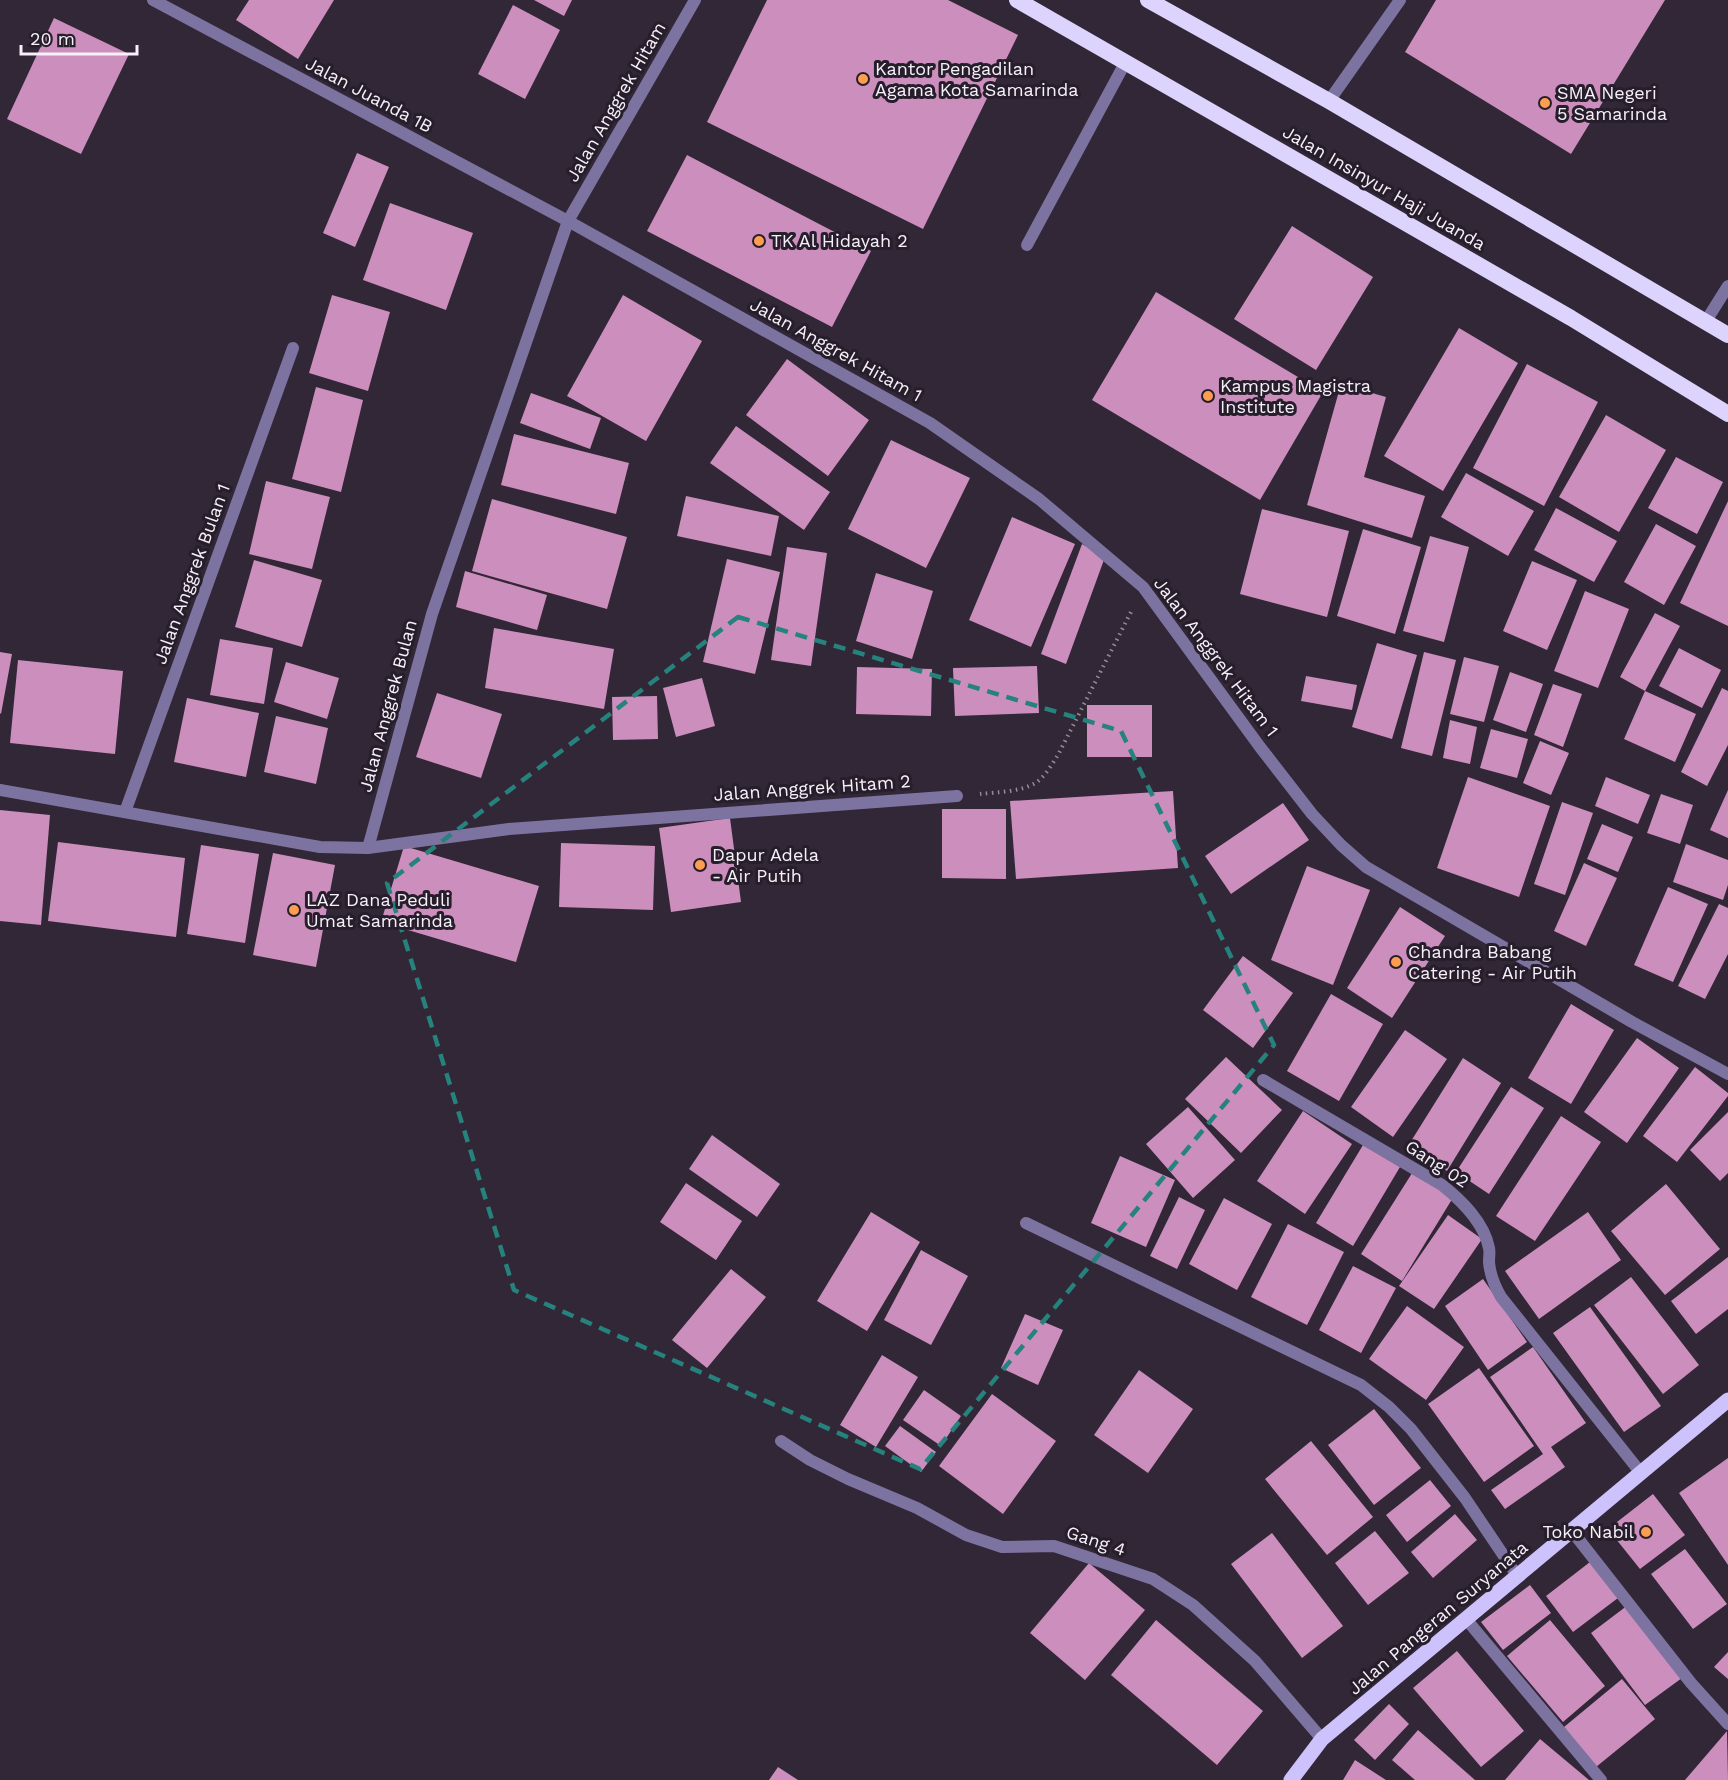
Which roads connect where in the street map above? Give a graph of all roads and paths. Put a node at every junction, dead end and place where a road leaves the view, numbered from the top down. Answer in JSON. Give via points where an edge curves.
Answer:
{"nodes":[{"id":1,"x":153,"y":0,"type":"edge"},
{"id":2,"x":695,"y":0,"type":"edge"},
{"id":3,"x":1017,"y":0,"type":"edge"},
{"id":4,"x":1148,"y":0,"type":"edge"},
{"id":5,"x":1400,"y":0,"type":"edge"},
{"id":6,"x":1125,"y":63,"type":"junction"},
{"id":7,"x":1329,"y":101,"type":"junction"},
{"id":8,"x":568,"y":221,"type":"junction"},
{"id":9,"x":1027,"y":245,"type":"dead end"},
{"id":10,"x":1728,"y":286,"type":"edge"},
{"id":11,"x":1706,"y":321,"type":"junction"},
{"id":12,"x":1728,"y":335,"type":"edge"},
{"id":13,"x":293,"y":348,"type":"dead end"},
{"id":14,"x":1728,"y":414,"type":"edge"},
{"id":15,"x":1143,"y":587,"type":"junction"},
{"id":16,"x":0,"y":790,"type":"edge"},
{"id":17,"x":957,"y":796,"type":"joint"},
{"id":18,"x":124,"y":812,"type":"junction"},
{"id":19,"x":368,"y":848,"type":"junction"},
{"id":20,"x":1728,"y":1074,"type":"edge"},
{"id":21,"x":1263,"y":1080,"type":"dead end"},
{"id":22,"x":1026,"y":1223,"type":"dead end"},
{"id":23,"x":1728,"y":1400,"type":"edge"},
{"id":24,"x":781,"y":1441,"type":"dead end"},
{"id":25,"x":1641,"y":1473,"type":"junction"},
{"id":26,"x":1572,"y":1531,"type":"junction"},
{"id":27,"x":1518,"y":1577,"type":"junction"},
{"id":28,"x":1466,"y":1619,"type":"junction"},
{"id":29,"x":1728,"y":1724,"type":"edge"},
{"id":30,"x":1322,"y":1739,"type":"junction"},
{"id":31,"x":1291,"y":1780,"type":"edge"},
{"id":32,"x":1601,"y":1780,"type":"edge"}],
"edges":[{"from":1,"to":8,"type":"street","name":"Jalan Juanda 1B"},
{"from":2,"to":8,"type":"street","name":"Jalan Anggrek Hitam"},
{"from":3,"to":6,"type":"highway","name":"Jalan Insinyur Haji Juanda"},
{"from":4,"to":7,"type":"highway"},
{"from":5,"to":7,"type":"street"},
{"from":6,"to":9,"type":"street"},
{"from":6,"to":14,"type":"highway","name":"Jalan Insinyur Haji Juanda","via":[[1570,318]]},
{"from":7,"to":11,"type":"highway"},
{"from":8,"to":15,"type":"street","name":"Jalan Anggrek Hitam 1","via":[[930,423],[1039,499]]},
{"from":8,"to":19,"type":"street","name":"Jalan Anggrek Bulan","via":[[432,614]]},
{"from":10,"to":11,"type":"street"},
{"from":11,"to":12,"type":"highway"},
{"from":13,"to":18,"type":"street","name":"Jalan Anggrek Bulan 1"},
{"from":15,"to":17,"type":"path","via":[[1044,776],[1018,789]]},
{"from":15,"to":20,"type":"street","name":"Jalan Anggrek Hitam 1","via":[[1312,814],[1366,867]]},
{"from":16,"to":18,"type":"street"},
{"from":17,"to":19,"type":"street","name":"Jalan Anggrek Hitam 2","via":[[509,829]]},
{"from":18,"to":19,"type":"street","via":[[320,847]]},
{"from":21,"to":25,"type":"street","name":"Gang 02","via":[[1463,1201],[1489,1248],[1492,1283],[1501,1297]]},
{"from":22,"to":27,"type":"street","via":[[1361,1385],[1411,1429],[1465,1498]]},
{"from":23,"to":25,"type":"main road","name":"Jalan Pangeran Suryanata"},
{"from":24,"to":30,"type":"street","name":"Gang 4","via":[[810,1460],[917,1508],[966,1535],[1002,1547],[1054,1546],[1153,1579],[1193,1605],[1255,1661]]},
{"from":25,"to":26,"type":"main road","name":"Jalan Pangeran Suryanata"},
{"from":26,"to":27,"type":"main road","name":"Jalan Pangeran Suryanata"},
{"from":26,"to":29,"type":"street","via":[[1691,1683]]},
{"from":27,"to":28,"type":"main road","name":"Jalan Pangeran Suryanata"},
{"from":28,"to":30,"type":"main road","name":"Jalan Pangeran Suryanata"},
{"from":28,"to":32,"type":"street"},
{"from":30,"to":31,"type":"main road","name":"Jalan Pangeran Suryanata"}]}
